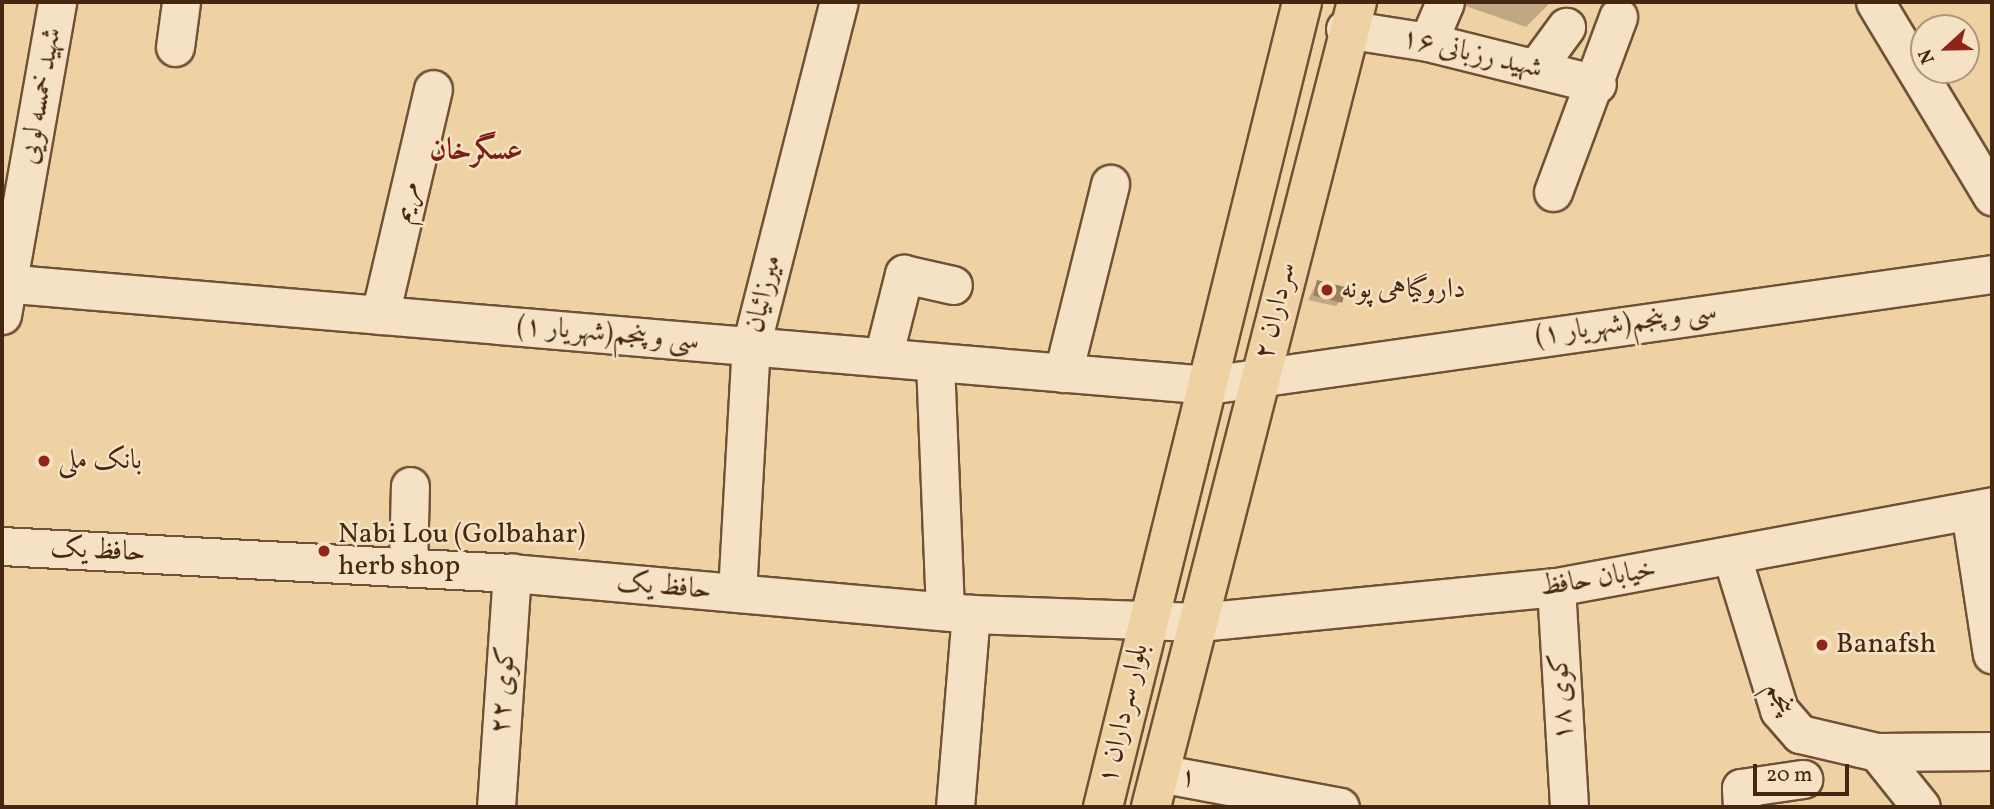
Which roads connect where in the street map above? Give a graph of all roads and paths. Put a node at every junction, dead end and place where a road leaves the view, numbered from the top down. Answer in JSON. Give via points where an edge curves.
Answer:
{"nodes":[{"id":1,"x":57,"y":2,"type":"edge"},
{"id":2,"x":181,"y":2,"type":"edge"},
{"id":3,"x":839,"y":2,"type":"edge"},
{"id":4,"x":1302,"y":2,"type":"edge"},
{"id":5,"x":1445,"y":2,"type":"edge"},
{"id":6,"x":1875,"y":2,"type":"edge"},
{"id":7,"x":1351,"y":15,"type":"edge"},
{"id":8,"x":1618,"y":17,"type":"dead end"},
{"id":9,"x":1566,"y":27,"type":"dead end"},
{"id":10,"x":1428,"y":41,"type":"junction"},
{"id":11,"x":176,"y":47,"type":"dead end"},
{"id":12,"x":1536,"y":68,"type":"junction"},
{"id":13,"x":1597,"y":84,"type":"junction"},
{"id":14,"x":433,"y":89,"type":"dead end"},
{"id":15,"x":14,"y":177,"type":"edge"},
{"id":16,"x":1110,"y":184,"type":"dead end"},
{"id":17,"x":1990,"y":189,"type":"edge"},
{"id":18,"x":1553,"y":192,"type":"dead end"},
{"id":19,"x":1992,"y":274,"type":"edge"},
{"id":20,"x":953,"y":285,"type":"dead end"},
{"id":21,"x":4,"y":293,"type":"edge"},
{"id":22,"x":380,"y":315,"type":"junction"},
{"id":23,"x":751,"y":346,"type":"junction"},
{"id":24,"x":883,"y":357,"type":"junction"},
{"id":25,"x":935,"y":362,"type":"junction"},
{"id":26,"x":1063,"y":373,"type":"junction"},
{"id":27,"x":1260,"y":374,"type":"junction"},
{"id":28,"x":1209,"y":385,"type":"junction"},
{"id":29,"x":410,"y":486,"type":"dead end"},
{"id":30,"x":1981,"y":509,"type":"edge"},
{"id":31,"x":2,"y":546,"type":"edge"},
{"id":32,"x":1732,"y":557,"type":"junction"},
{"id":33,"x":408,"y":566,"type":"junction"},
{"id":34,"x":512,"y":573,"type":"junction"},
{"id":35,"x":1556,"y":587,"type":"junction"},
{"id":36,"x":737,"y":593,"type":"junction"},
{"id":37,"x":958,"y":612,"type":"junction"},
{"id":38,"x":1146,"y":620,"type":"junction"},
{"id":39,"x":1199,"y":622,"type":"junction"},
{"id":40,"x":1992,"y":654,"type":"edge"},
{"id":41,"x":1800,"y":734,"type":"junction"},
{"id":42,"x":1992,"y":751,"type":"edge"},
{"id":43,"x":1877,"y":752,"type":"junction"},
{"id":44,"x":1155,"y":790,"type":"edge"},
{"id":45,"x":1804,"y":793,"type":"edge"},
{"id":46,"x":496,"y":807,"type":"edge"},
{"id":47,"x":955,"y":807,"type":"edge"},
{"id":48,"x":1103,"y":807,"type":"edge"},
{"id":49,"x":1340,"y":807,"type":"edge"},
{"id":50,"x":1569,"y":807,"type":"edge"},
{"id":51,"x":1742,"y":807,"type":"edge"},
{"id":52,"x":1921,"y":807,"type":"edge"}],
"edges":[{"from":1,"to":15,"type":"street","name":"شهید خمسه لویی"},
{"from":2,"to":11,"type":"street"},
{"from":3,"to":23,"type":"street","name":"میرزائیان"},
{"from":4,"to":28,"type":"main road","name":"سرداران ۲"},
{"from":5,"to":10,"type":"street"},
{"from":6,"to":17,"type":"street"},
{"from":7,"to":10,"type":"street","name":"شهید رزبانی ۱۶"},
{"from":7,"to":27,"type":"main road","name":"سرداران ۲"},
{"from":8,"to":13,"type":"street"},
{"from":9,"to":12,"type":"street"},
{"from":10,"to":12,"type":"street","name":"شهید رزبانی ۱۶"},
{"from":12,"to":13,"type":"street","name":"شهید رزبانی ۱۶"},
{"from":13,"to":18,"type":"street"},
{"from":14,"to":22,"type":"street","name":"مریم"},
{"from":15,"to":21,"type":"street","name":"شهید خمسه لویی"},
{"from":16,"to":26,"type":"street"},
{"from":19,"to":27,"type":"street","name":"سی و پنجم(شهریار ۱)"},
{"from":20,"to":24,"type":"street","via":[[904,274]]},
{"from":21,"to":22,"type":"street","name":"سی و پنجم(شهریار ۱)"},
{"from":22,"to":23,"type":"street","name":"سی و پنجم(شهریار ۱)"},
{"from":23,"to":24,"type":"street","name":"سی و پنجم(شهریار ۱)"},
{"from":23,"to":36,"type":"street","name":"میرزائیان"},
{"from":24,"to":25,"type":"street","name":"سی و پنجم(شهریار ۱)"},
{"from":25,"to":26,"type":"street","name":"سی و پنجم(شهریار ۱)"},
{"from":25,"to":37,"type":"street"},
{"from":26,"to":28,"type":"street","name":"سی و پنجم(شهریار ۱)"},
{"from":27,"to":28,"type":"street","name":"سی و پنجم(شهریار ۱)"},
{"from":27,"to":39,"type":"main road","name":"سرداران ۲"},
{"from":28,"to":38,"type":"main road","name":"سرداران ۲"},
{"from":29,"to":33,"type":"street"},
{"from":30,"to":32,"type":"street","name":"خیابان حافظ"},
{"from":30,"to":40,"type":"street"},
{"from":31,"to":33,"type":"street","name":"حافظ یک"},
{"from":32,"to":35,"type":"street","name":"خیابان حافظ"},
{"from":32,"to":41,"type":"street","name":"پنجم","via":[[1779,710]]},
{"from":33,"to":34,"type":"street","name":"حافظ یک"},
{"from":34,"to":36,"type":"street","name":"حافظ یک"},
{"from":34,"to":46,"type":"street","name":"کوی ۲۲"},
{"from":35,"to":39,"type":"street","name":"خیابان حافظ"},
{"from":35,"to":50,"type":"street","name":"کوی ۱۸"},
{"from":36,"to":37,"type":"street","name":"حافظ یک"},
{"from":37,"to":38,"type":"street","name":"حافظ یک"},
{"from":37,"to":47,"type":"street"},
{"from":38,"to":39,"type":"street","name":"حافظ یک"},
{"from":38,"to":48,"type":"main road","name":"بلوار سرداران ۱"},
{"from":39,"to":44,"type":"main road","name":"بلوار سرداران ۱"},
{"from":41,"to":43,"type":"street","name":"پنجم"},
{"from":41,"to":45,"type":"street"},
{"from":42,"to":43,"type":"street","name":"پنجم"},
{"from":43,"to":52,"type":"street"},
{"from":44,"to":49,"type":"street","name":"۱"},
{"from":45,"to":51,"type":"street","via":[[1741,788]]}]}
